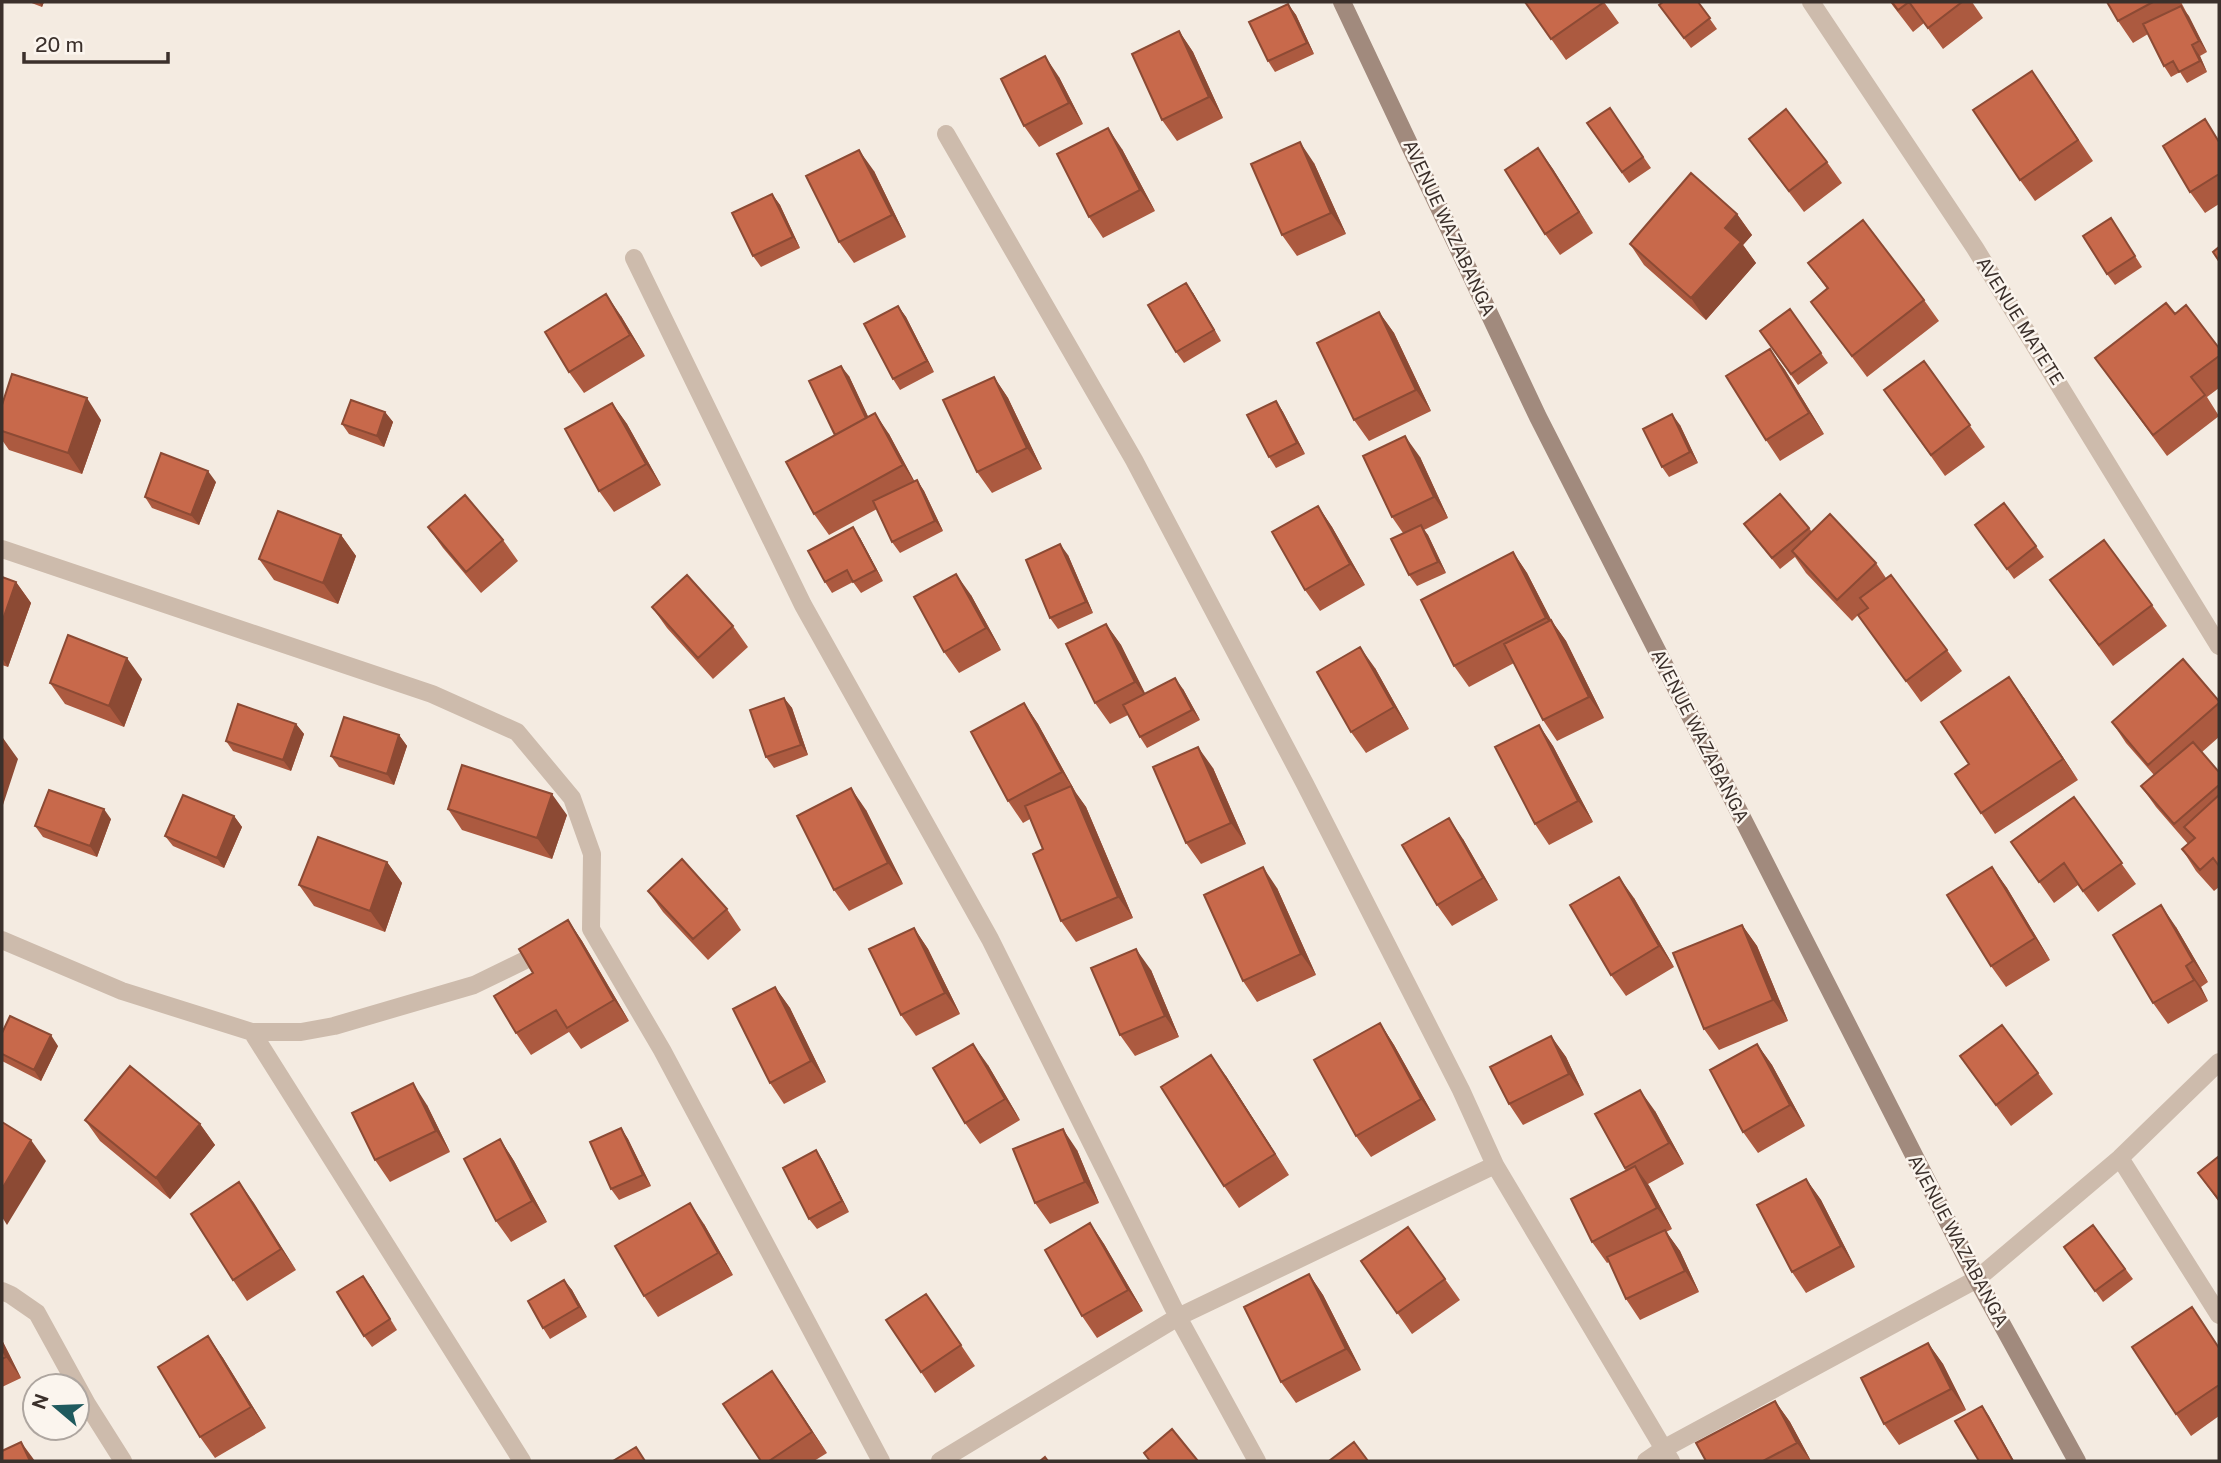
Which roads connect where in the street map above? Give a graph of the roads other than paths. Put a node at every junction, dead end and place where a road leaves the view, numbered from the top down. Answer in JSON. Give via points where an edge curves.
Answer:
{"nodes":[{"id":1,"x":1342,"y":2,"type":"edge"},
{"id":2,"x":1811,"y":2,"type":"edge"},
{"id":3,"x":946,"y":134,"type":"dead end"},
{"id":4,"x":634,"y":258,"type":"dead end"},
{"id":5,"x":2,"y":549,"type":"edge"},
{"id":6,"x":2219,"y":646,"type":"edge"},
{"id":7,"x":579,"y":935,"type":"junction"},
{"id":8,"x":2,"y":940,"type":"edge"},
{"id":9,"x":252,"y":1032,"type":"junction"},
{"id":10,"x":2219,"y":1062,"type":"edge"},
{"id":11,"x":2120,"y":1157,"type":"junction"},
{"id":12,"x":1494,"y":1165,"type":"junction"},
{"id":13,"x":1977,"y":1279,"type":"junction"},
{"id":14,"x":2,"y":1291,"type":"edge"},
{"id":15,"x":2219,"y":1315,"type":"edge"},
{"id":16,"x":1178,"y":1317,"type":"junction"},
{"id":17,"x":1668,"y":1455,"type":"edge"},
{"id":18,"x":122,"y":1461,"type":"edge"},
{"id":19,"x":522,"y":1461,"type":"edge"},
{"id":20,"x":881,"y":1461,"type":"edge"},
{"id":21,"x":940,"y":1461,"type":"edge"},
{"id":22,"x":1257,"y":1461,"type":"edge"},
{"id":23,"x":1646,"y":1461,"type":"edge"},
{"id":24,"x":2077,"y":1461,"type":"edge"}],
"edges":[{"from":1,"to":13,"type":"main road","name":"AVENUE WAZABANGA","via":[[1538,417]]},
{"from":2,"to":6,"type":"street","name":"AVENUE MATETE","via":[[1975,248]]},
{"from":3,"to":12,"type":"street","via":[[1134,460],[1461,1090]]},
{"from":4,"to":16,"type":"street","via":[[803,605],[990,939]]},
{"from":5,"to":7,"type":"street","via":[[432,694],[517,732],[572,798],[592,854]]},
{"from":7,"to":9,"type":"street","via":[[474,985],[334,1026],[301,1032]]},
{"from":7,"to":20,"type":"street","via":[[662,1050]]},
{"from":8,"to":9,"type":"street","via":[[122,991]]},
{"from":9,"to":19,"type":"street"},
{"from":10,"to":11,"type":"street"},
{"from":11,"to":13,"type":"street"},
{"from":11,"to":15,"type":"street"},
{"from":12,"to":16,"type":"street"},
{"from":12,"to":17,"type":"street"},
{"from":13,"to":17,"type":"street"},
{"from":13,"to":24,"type":"main road","name":"AVENUE WAZABANGA"},
{"from":14,"to":18,"type":"street","via":[[37,1313]]},
{"from":16,"to":21,"type":"street"},
{"from":16,"to":22,"type":"street"},
{"from":17,"to":23,"type":"street"}]}
